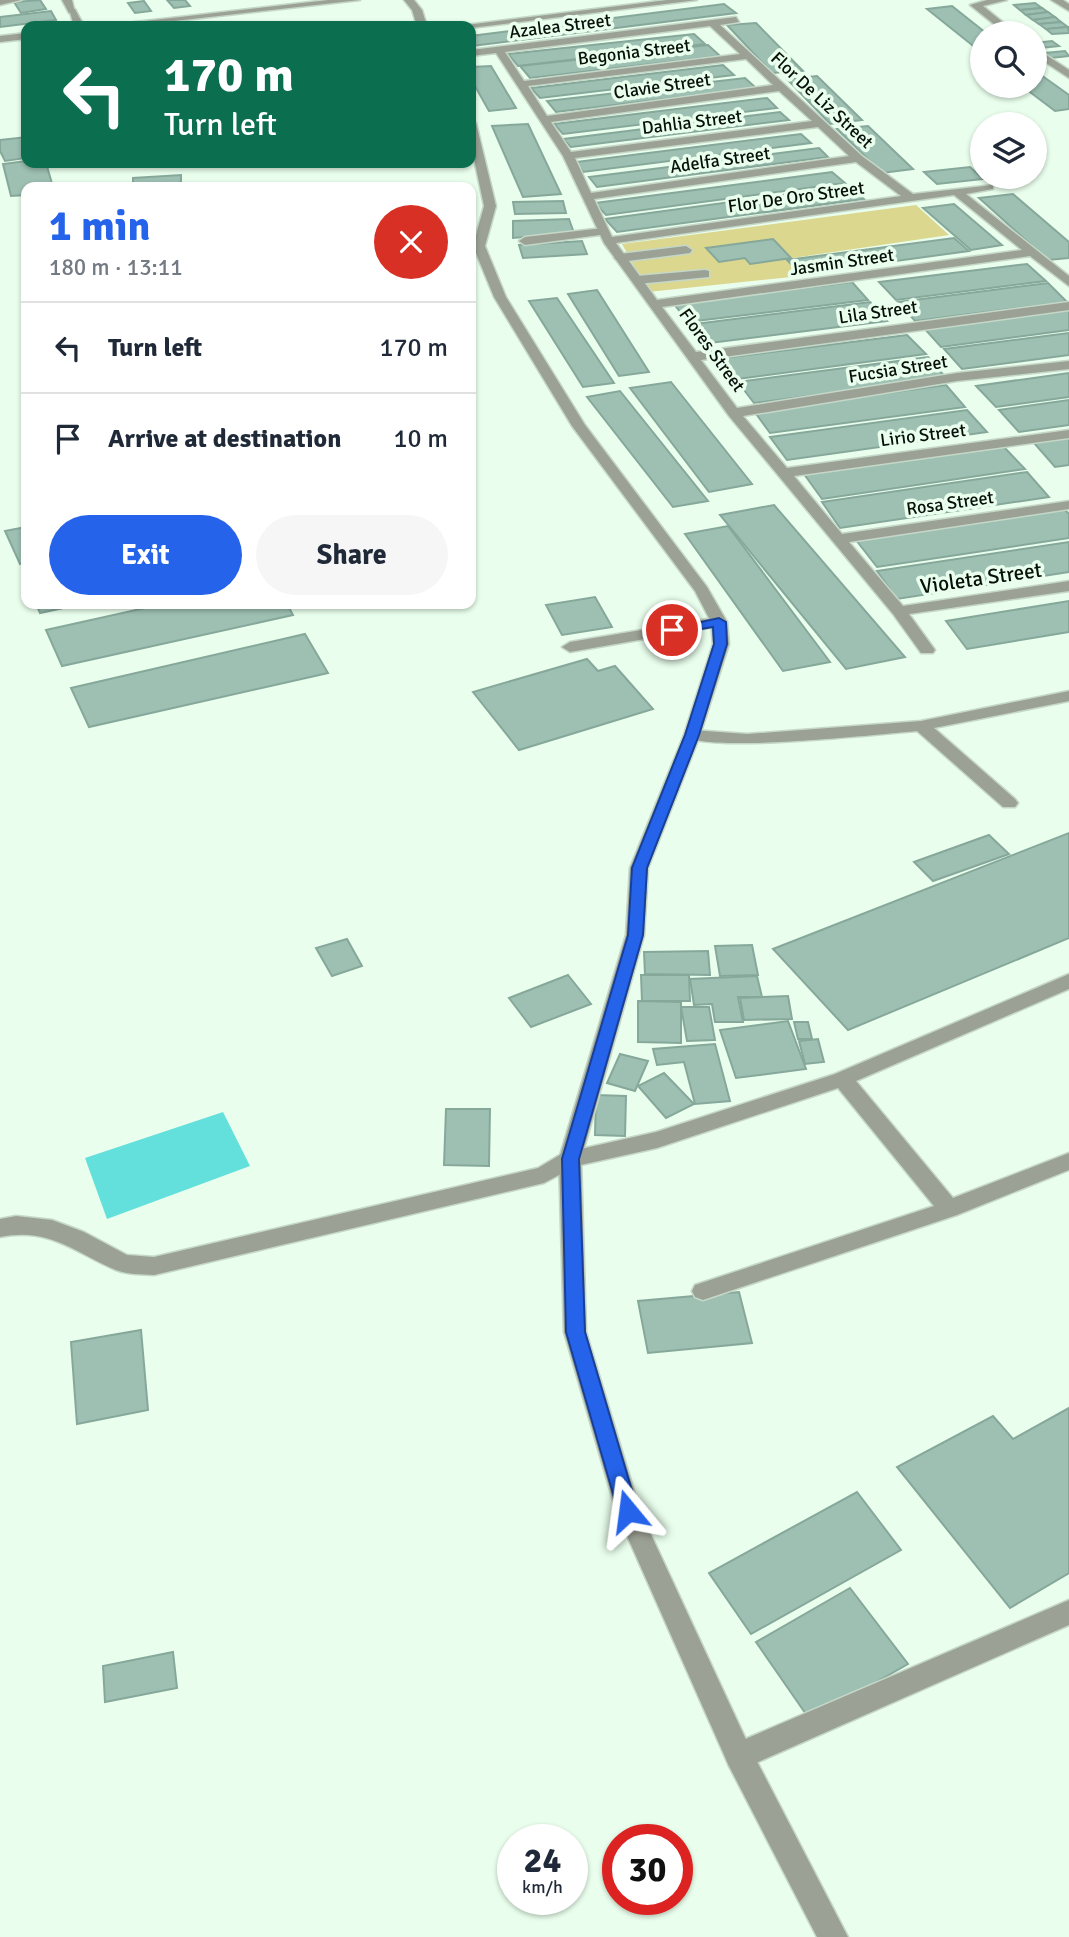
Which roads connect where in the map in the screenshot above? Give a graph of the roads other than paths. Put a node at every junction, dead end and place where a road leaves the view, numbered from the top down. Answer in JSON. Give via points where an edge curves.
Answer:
{"nodes":[{"id":1,"x":16,"y":0,"type":"edge"},
{"id":2,"x":67,"y":0,"type":"edge"},
{"id":3,"x":355,"y":0,"type":"edge"},
{"id":4,"x":409,"y":0,"type":"edge"},
{"id":5,"x":692,"y":0,"type":"edge"},
{"id":6,"x":1002,"y":0,"type":"edge"},
{"id":7,"x":1056,"y":0,"type":"edge"},
{"id":8,"x":0,"y":2,"type":"edge"},
{"id":9,"x":1069,"y":8,"type":"edge"},
{"id":10,"x":736,"y":20,"type":"dead end"},
{"id":11,"x":77,"y":21,"type":"edge"},
{"id":12,"x":154,"y":21,"type":"edge"},
{"id":13,"x":420,"y":21,"type":"edge"},
{"id":14,"x":996,"y":21,"type":"edge"},
{"id":15,"x":712,"y":23,"type":"junction"},
{"id":16,"x":476,"y":25,"type":"edge"},
{"id":17,"x":21,"y":37,"type":"edge"},
{"id":18,"x":0,"y":39,"type":"edge"},
{"id":19,"x":499,"y":50,"type":"junction"},
{"id":20,"x":476,"y":52,"type":"edge"},
{"id":21,"x":749,"y":56,"type":"junction"},
{"id":22,"x":1047,"y":59,"type":"edge"},
{"id":23,"x":1069,"y":75,"type":"edge"},
{"id":24,"x":523,"y":84,"type":"junction"},
{"id":25,"x":783,"y":87,"type":"junction"},
{"id":26,"x":546,"y":119,"type":"junction"},
{"id":27,"x":821,"y":123,"type":"junction"},
{"id":28,"x":476,"y":145,"type":"edge"},
{"id":29,"x":568,"y":156,"type":"junction"},
{"id":30,"x":858,"y":158,"type":"junction"},
{"id":31,"x":976,"y":189,"type":"edge"},
{"id":32,"x":957,"y":192,"type":"junction"},
{"id":33,"x":587,"y":197,"type":"junction"},
{"id":34,"x":912,"y":198,"type":"junction"},
{"id":35,"x":606,"y":236,"type":"junction"},
{"id":36,"x":525,"y":241,"type":"dead end"},
{"id":37,"x":686,"y":250,"type":"dead end"},
{"id":38,"x":1034,"y":251,"type":"junction"},
{"id":39,"x":620,"y":258,"type":"junction"},
{"id":40,"x":705,"y":274,"type":"dead end"},
{"id":41,"x":637,"y":281,"type":"junction"},
{"id":42,"x":1069,"y":282,"type":"edge"},
{"id":43,"x":654,"y":304,"type":"junction"},
{"id":44,"x":1069,"y":306,"type":"edge"},
{"id":45,"x":692,"y":357,"type":"junction"},
{"id":46,"x":1069,"y":365,"type":"edge"},
{"id":47,"x":734,"y":412,"type":"junction"},
{"id":48,"x":1069,"y":434,"type":"edge"},
{"id":49,"x":782,"y":473,"type":"junction"},
{"id":50,"x":1069,"y":505,"type":"edge"},
{"id":51,"x":837,"y":538,"type":"junction"},
{"id":52,"x":1069,"y":586,"type":"edge"},
{"id":53,"x":899,"y":611,"type":"junction"},
{"id":54,"x":719,"y":622,"type":"junction"},
{"id":55,"x":570,"y":647,"type":"dead end"},
{"id":56,"x":927,"y":650,"type":"dead end"},
{"id":57,"x":1069,"y":696,"type":"edge"},
{"id":58,"x":921,"y":726,"type":"junction"},
{"id":59,"x":692,"y":735,"type":"junction"},
{"id":60,"x":1009,"y":803,"type":"dead end"},
{"id":61,"x":1069,"y":981,"type":"edge"},
{"id":62,"x":842,"y":1079,"type":"junction"},
{"id":63,"x":570,"y":1159,"type":"junction"},
{"id":64,"x":1069,"y":1161,"type":"edge"},
{"id":65,"x":949,"y":1209,"type":"junction"},
{"id":66,"x":0,"y":1228,"type":"edge"},
{"id":67,"x":703,"y":1291,"type":"dead end"},
{"id":68,"x":1069,"y":1612,"type":"edge"},
{"id":69,"x":739,"y":1756,"type":"junction"},
{"id":70,"x":833,"y":1937,"type":"edge"}],
"edges":[{"from":1,"to":8,"type":"street"},
{"from":2,"to":11,"type":"street"},
{"from":3,"to":12,"type":"street"},
{"from":4,"to":13,"type":"street"},
{"from":5,"to":16,"type":"street"},
{"from":6,"to":14,"type":"street","via":[[975,5]]},
{"from":7,"to":9,"type":"street"},
{"from":10,"to":15,"type":"street","name":"Azalea Street"},
{"from":15,"to":19,"type":"street","name":"Azalea Street"},
{"from":15,"to":21,"type":"street","name":"Flor De Liz Street"},
{"from":17,"to":18,"type":"street"},
{"from":19,"to":20,"type":"street","name":"Azalea Street"},
{"from":19,"to":24,"type":"street","name":"Flores Street"},
{"from":21,"to":24,"type":"street","name":"Begonia Street"},
{"from":21,"to":25,"type":"street","name":"Flor De Liz Street"},
{"from":22,"to":23,"type":"street"},
{"from":24,"to":26,"type":"street","name":"Flores Street"},
{"from":25,"to":26,"type":"street","name":"Clavie Street"},
{"from":25,"to":27,"type":"street","name":"Flor De Liz Street"},
{"from":26,"to":29,"type":"street","name":"Flores Street"},
{"from":27,"to":29,"type":"street","name":"Dahlia Street"},
{"from":27,"to":30,"type":"street","name":"Flor De Liz Street"},
{"from":28,"to":54,"type":"street","via":[[490,206],[479,246],[500,298],[579,426],[702,590]]},
{"from":29,"to":33,"type":"street","name":"Flores Street"},
{"from":30,"to":33,"type":"street","name":"Adelfa Street"},
{"from":30,"to":34,"type":"street","name":"Flor De Liz Street"},
{"from":31,"to":32,"type":"street","name":"Flor De Oro Street"},
{"from":32,"to":34,"type":"street","name":"Flor De Oro Street"},
{"from":32,"to":38,"type":"street"},
{"from":33,"to":35,"type":"street","name":"Flores Street"},
{"from":34,"to":35,"type":"street","name":"Flor De Oro Street"},
{"from":35,"to":36,"type":"street","name":"Flor De Oro Street"},
{"from":35,"to":39,"type":"street","name":"Flores Street"},
{"from":37,"to":39,"type":"street"},
{"from":38,"to":42,"type":"street"},
{"from":38,"to":43,"type":"street","name":"Jasmin Street"},
{"from":39,"to":41,"type":"street","name":"Flores Street"},
{"from":40,"to":41,"type":"street"},
{"from":41,"to":43,"type":"street","name":"Flores Street"},
{"from":43,"to":45,"type":"street","name":"Flores Street"},
{"from":44,"to":45,"type":"street","name":"Lila Street"},
{"from":45,"to":47,"type":"street","name":"Flores Street"},
{"from":46,"to":47,"type":"street","name":"Fucsia Street","via":[[957,377]]},
{"from":47,"to":49,"type":"street","name":"Flores Street"},
{"from":48,"to":49,"type":"street","name":"Lirio Street"},
{"from":49,"to":51,"type":"street","name":"Flores Street"},
{"from":50,"to":51,"type":"street","name":"Rosa Street"},
{"from":51,"to":53,"type":"street","name":"Flores Street"},
{"from":52,"to":53,"type":"street","name":"Violeta Street"},
{"from":53,"to":56,"type":"street","name":"Flores Street"},
{"from":54,"to":55,"type":"street"},
{"from":54,"to":59,"type":"street","via":[[721,644]]},
{"from":57,"to":58,"type":"street"},
{"from":58,"to":59,"type":"street","via":[[747,739]]},
{"from":58,"to":60,"type":"street"},
{"from":59,"to":63,"type":"street","via":[[639,868],[635,935]]},
{"from":61,"to":62,"type":"street"},
{"from":62,"to":63,"type":"street","via":[[657,1140]]},
{"from":62,"to":65,"type":"street"},
{"from":63,"to":66,"type":"street","via":[[544,1175],[154,1266],[124,1264],[52,1229]]},
{"from":63,"to":69,"type":"street","via":[[575,1332],[628,1511]]},
{"from":64,"to":65,"type":"street"},
{"from":65,"to":67,"type":"street"},
{"from":68,"to":69,"type":"street"},
{"from":69,"to":70,"type":"street"}]}
